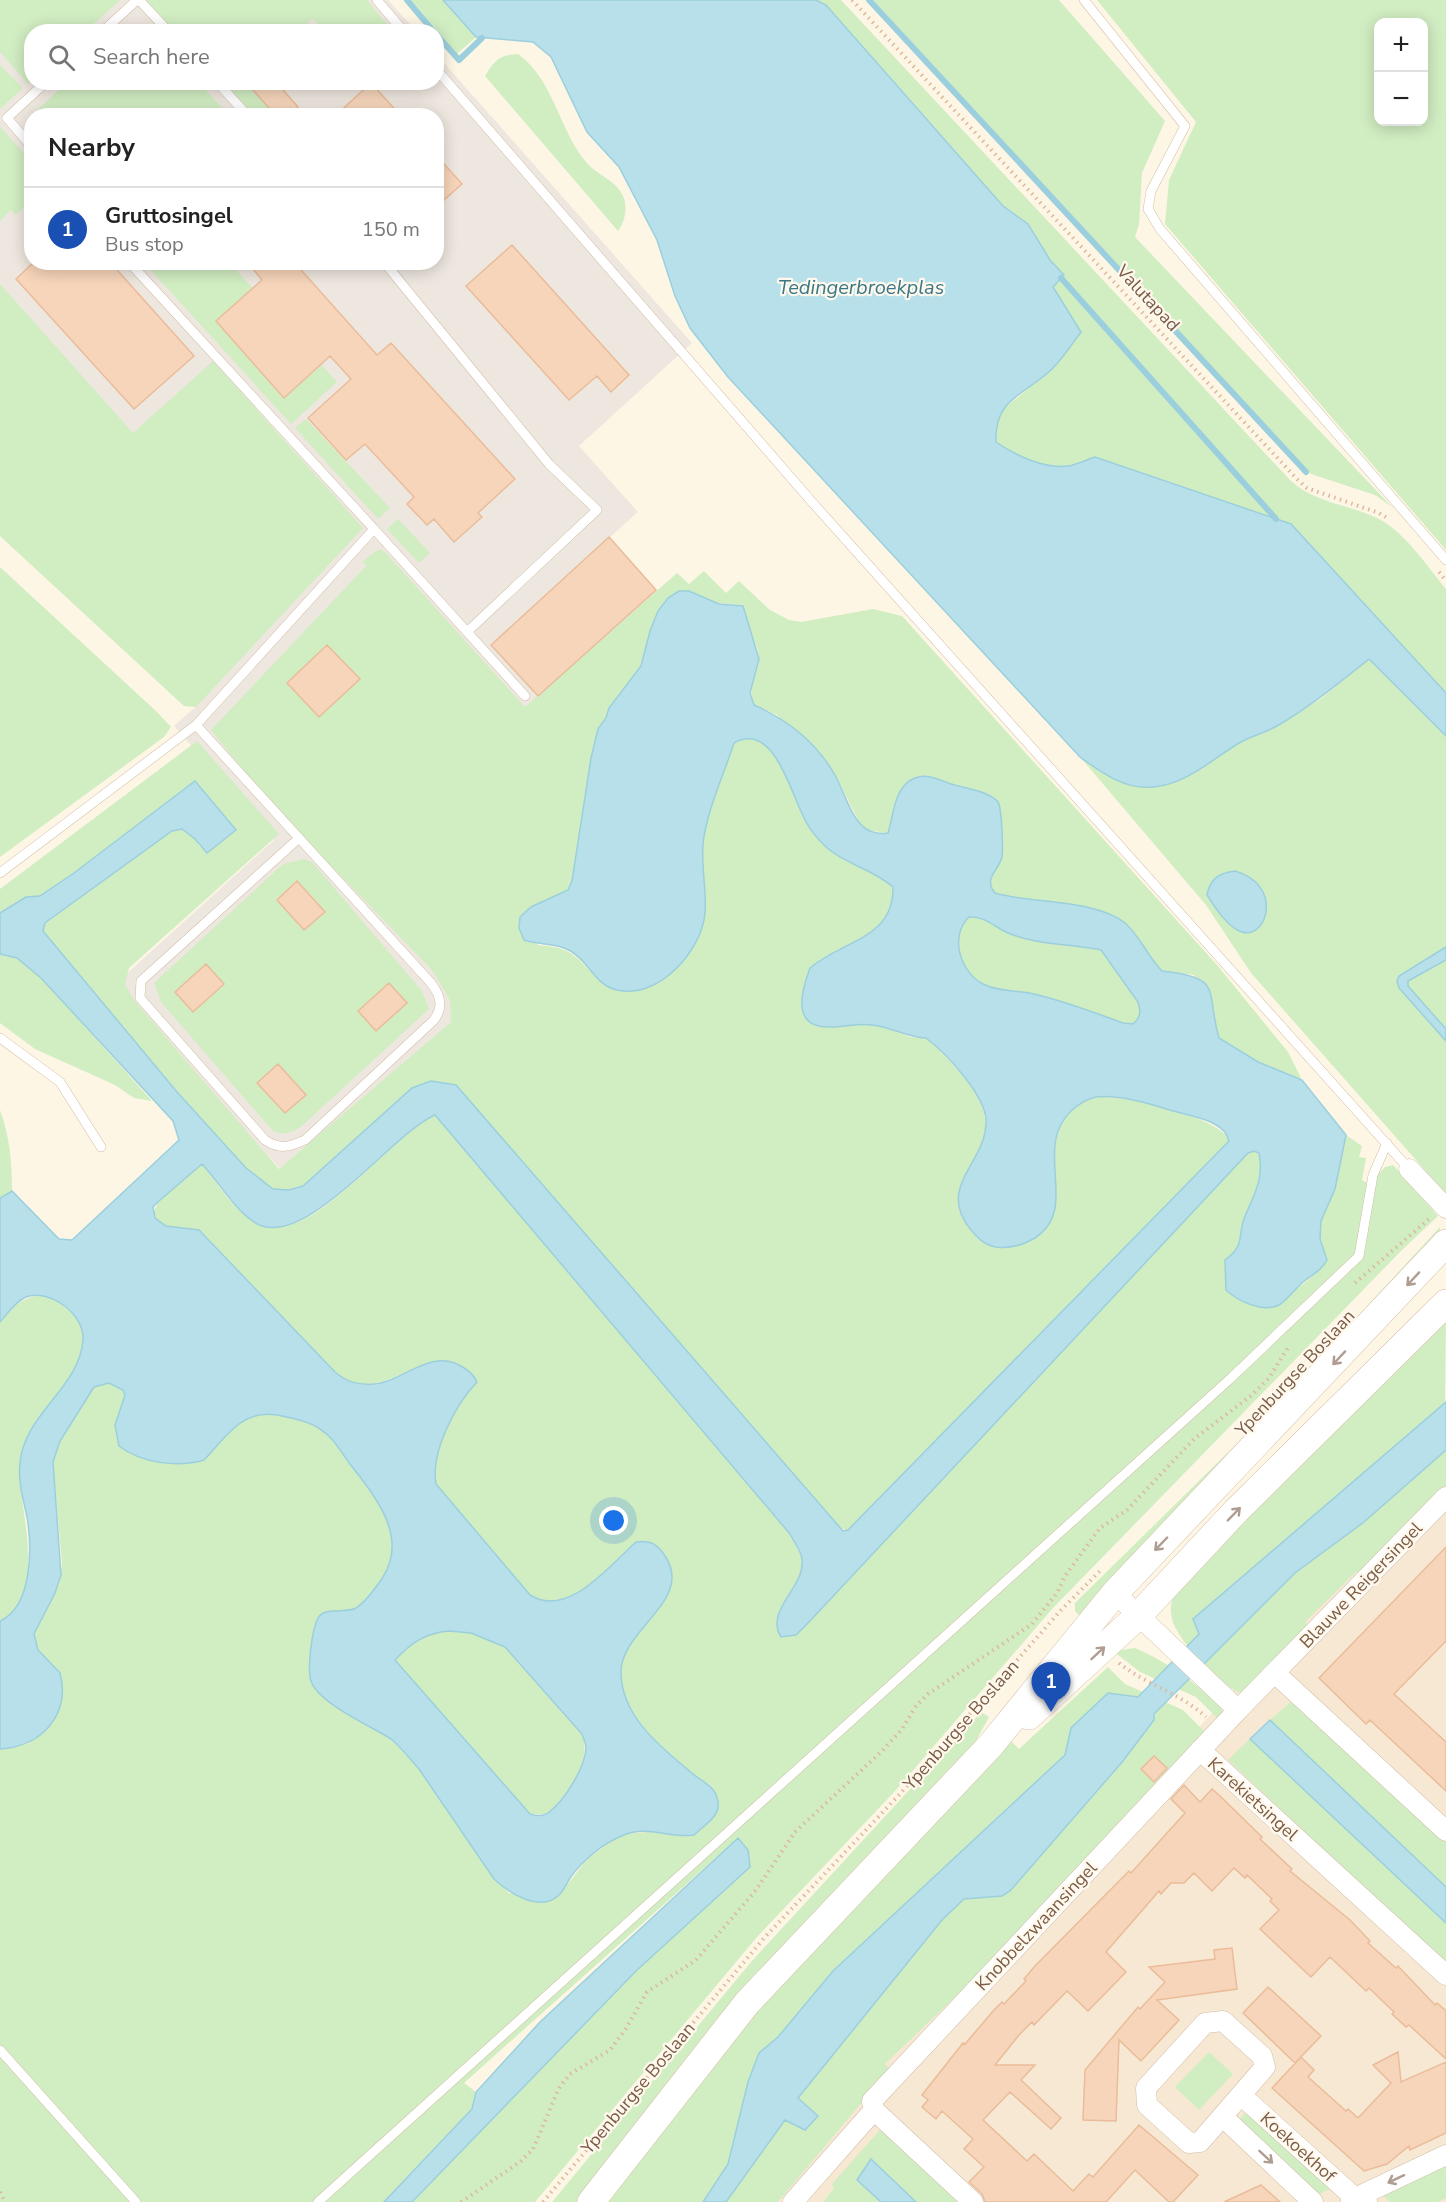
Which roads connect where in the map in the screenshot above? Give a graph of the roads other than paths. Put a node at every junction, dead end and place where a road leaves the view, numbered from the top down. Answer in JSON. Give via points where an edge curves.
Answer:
{"nodes":[{"id":1,"x":138,"y":0,"type":"edge"},
{"id":2,"x":377,"y":0,"type":"edge"},
{"id":3,"x":1084,"y":0,"type":"edge"},
{"id":4,"x":111,"y":24,"type":"edge"},
{"id":5,"x":161,"y":24,"type":"edge"},
{"id":6,"x":397,"y":24,"type":"edge"},
{"id":7,"x":444,"y":78,"type":"edge"},
{"id":8,"x":37,"y":90,"type":"edge"},
{"id":9,"x":224,"y":90,"type":"edge"},
{"id":10,"x":241,"y":108,"type":"edge"},
{"id":11,"x":24,"y":138,"type":"edge"},
{"id":12,"x":136,"y":270,"type":"edge"},
{"id":13,"x":391,"y":270,"type":"edge"},
{"id":14,"x":374,"y":529,"type":"junction"},
{"id":15,"x":1446,"y":560,"type":"edge"},
{"id":16,"x":468,"y":631,"type":"junction"},
{"id":17,"x":525,"y":696,"type":"dead end"},
{"id":18,"x":196,"y":725,"type":"junction"},
{"id":19,"x":298,"y":839,"type":"junction"},
{"id":20,"x":0,"y":873,"type":"edge"},
{"id":21,"x":0,"y":1038,"type":"edge"},
{"id":22,"x":1387,"y":1143,"type":"junction"},
{"id":23,"x":101,"y":1147,"type":"dead end"},
{"id":24,"x":1410,"y":1169,"type":"joint"},
{"id":25,"x":1441,"y":1211,"type":"edge"},
{"id":26,"x":1446,"y":1243,"type":"edge"},
{"id":27,"x":1446,"y":1303,"type":"edge"},
{"id":28,"x":1446,"y":1497,"type":"edge"},
{"id":29,"x":1115,"y":1593,"type":"junction"},
{"id":30,"x":1138,"y":1616,"type":"junction"},
{"id":31,"x":1275,"y":1673,"type":"junction"},
{"id":32,"x":1238,"y":1710,"type":"junction"},
{"id":33,"x":990,"y":1746,"type":"junction"},
{"id":34,"x":1200,"y":1750,"type":"junction"},
{"id":35,"x":1446,"y":1831,"type":"edge"},
{"id":36,"x":1446,"y":1975,"type":"edge"},
{"id":37,"x":0,"y":2050,"type":"edge"},
{"id":38,"x":1242,"y":2096,"type":"junction"},
{"id":39,"x":873,"y":2106,"type":"junction"},
{"id":40,"x":1223,"y":2117,"type":"junction"},
{"id":41,"x":1446,"y":2156,"type":"edge"},
{"id":42,"x":1356,"y":2201,"type":"edge"},
{"id":43,"x":136,"y":2202,"type":"edge"},
{"id":44,"x":318,"y":2202,"type":"edge"},
{"id":45,"x":591,"y":2202,"type":"edge"},
{"id":46,"x":793,"y":2202,"type":"edge"},
{"id":47,"x":973,"y":2202,"type":"edge"},
{"id":48,"x":1313,"y":2202,"type":"edge"}],
"edges":[{"from":1,"to":4,"type":"lane"},
{"from":1,"to":5,"type":"lane"},
{"from":2,"to":6,"type":"lane"},
{"from":3,"to":15,"type":"lane","via":[[1185,126],[1151,191],[1148,209],[1160,229]]},
{"from":7,"to":22,"type":"lane","via":[[812,502]]},
{"from":8,"to":11,"type":"lane","via":[[7,118]]},
{"from":9,"to":10,"type":"lane"},
{"from":12,"to":14,"type":"lane"},
{"from":13,"to":16,"type":"lane","via":[[549,464],[597,510]]},
{"from":14,"to":16,"type":"lane"},
{"from":14,"to":18,"type":"lane"},
{"from":16,"to":17,"type":"lane"},
{"from":18,"to":19,"type":"lane"},
{"from":18,"to":20,"type":"lane"},
{"from":19,"to":19,"type":"lane","via":[[141,981],[139,990],[140,998],[265,1140],[284,1148],[305,1140],[433,1021],[439,1014],[440,1002],[431,983]]},
{"from":21,"to":23,"type":"lane","via":[[60,1082]]},
{"from":22,"to":24,"type":"lane"},
{"from":22,"to":44,"type":"lane","via":[[1373,1175],[1359,1256],[1222,1386]]},
{"from":24,"to":25,"type":"street"},
{"from":26,"to":29,"type":"main road","name":"Ypenburgse Boslaan","one_way":true},
{"from":30,"to":27,"type":"main road","name":"Ypenburgse Boslaan","one_way":true,"via":[[1236,1511]]},
{"from":28,"to":31,"type":"street","name":"Blauwe Reigersingel"},
{"from":29,"to":30,"type":"street"},
{"from":29,"to":33,"type":"main road","name":"Ypenburgse Boslaan"},
{"from":30,"to":32,"type":"street"},
{"from":33,"to":30,"type":"main road","name":"Ypenburgse Boslaan","one_way":true,"via":[[1036,1710]]},
{"from":31,"to":32,"type":"street","name":"Blauwe Reigersingel"},
{"from":31,"to":35,"type":"street"},
{"from":32,"to":34,"type":"street","name":"Karekietsingel"},
{"from":33,"to":45,"type":"main road","name":"Ypenburgse Boslaan","via":[[747,2003]]},
{"from":34,"to":36,"type":"street","name":"Karekietsingel"},
{"from":34,"to":39,"type":"street","name":"Knobbelzwaansingel"},
{"from":37,"to":43,"type":"lane"},
{"from":38,"to":40,"type":"street"},
{"from":38,"to":40,"type":"street","via":[[1265,2067],[1262,2056],[1223,2021],[1205,2023],[1146,2088],[1147,2106],[1189,2143],[1200,2142]]},
{"from":38,"to":42,"type":"street","name":"Koekoekhof"},
{"from":39,"to":46,"type":"street","name":"Knobbelzwaansingel"},
{"from":39,"to":47,"type":"street"},
{"from":40,"to":48,"type":"street","name":"Koekoekhof","one_way":true},
{"from":41,"to":42,"type":"street","one_way":true}]}
